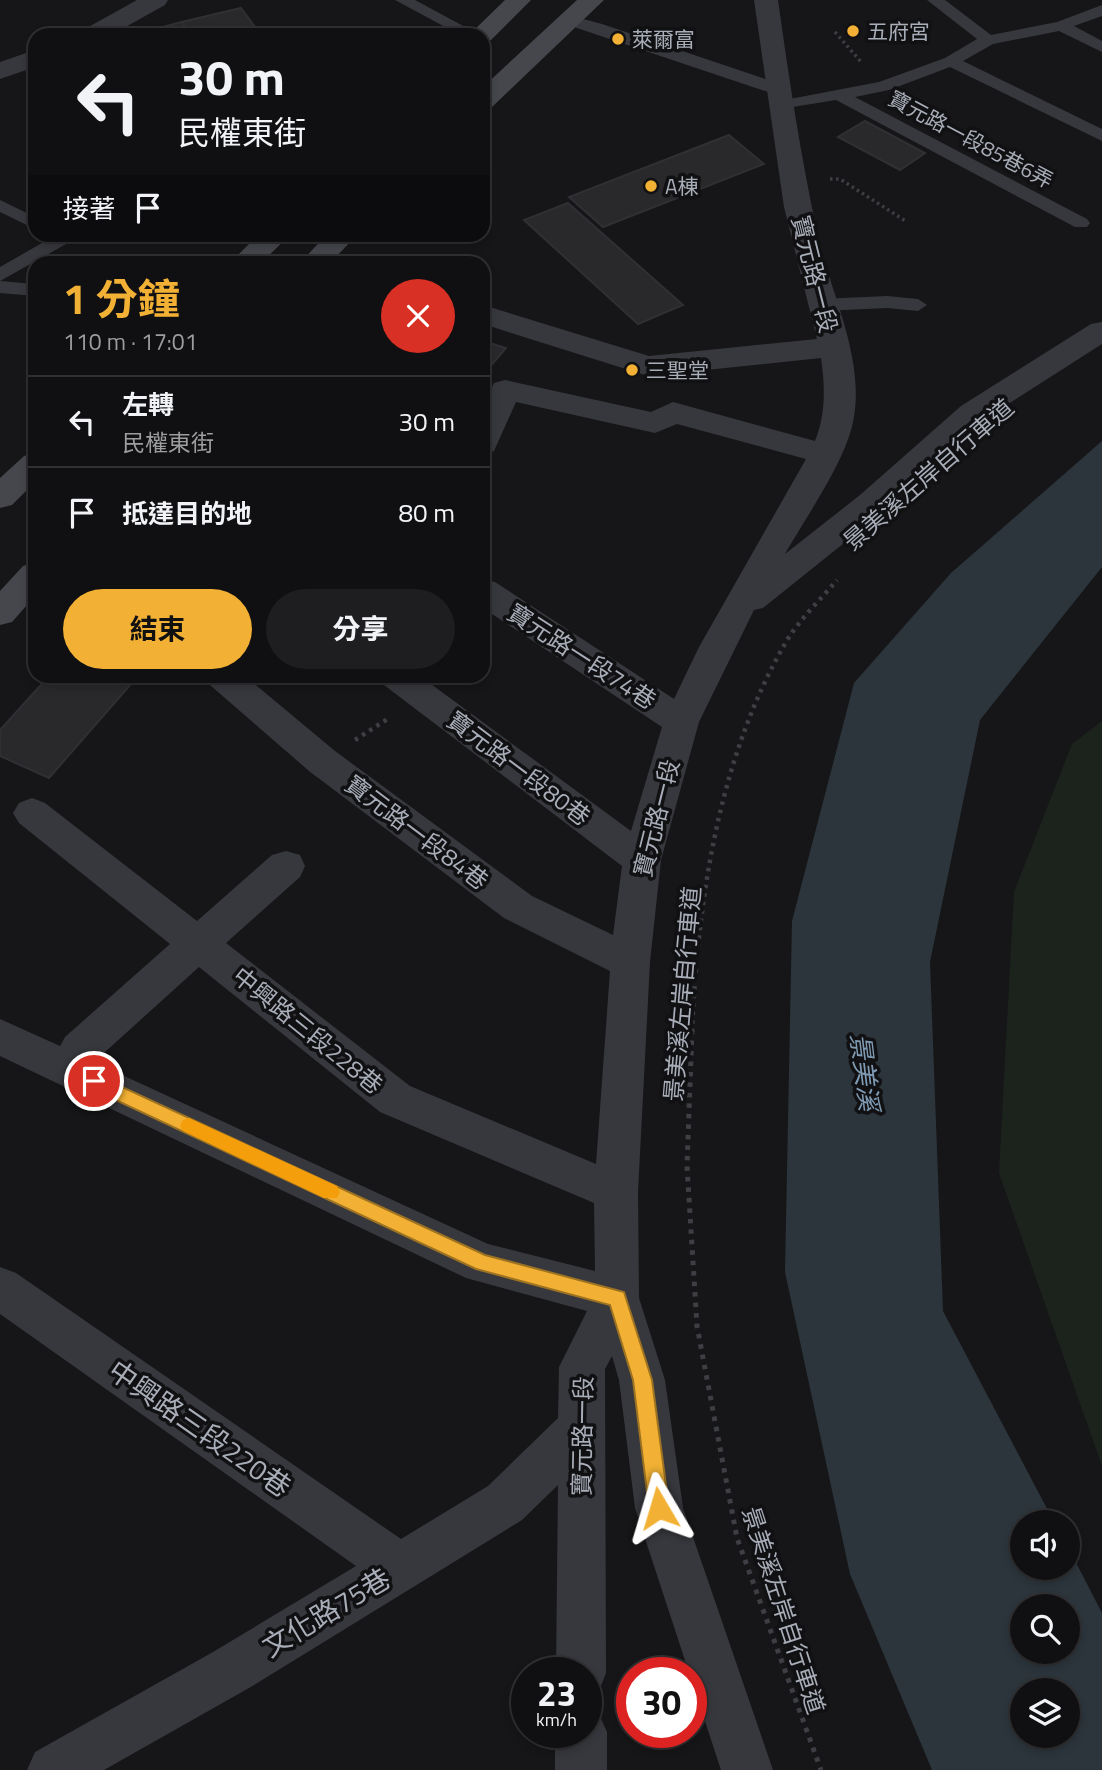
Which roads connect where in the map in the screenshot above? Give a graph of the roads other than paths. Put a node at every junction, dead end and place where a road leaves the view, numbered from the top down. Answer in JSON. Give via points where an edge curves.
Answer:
{"nodes":[{"id":1,"x":156,"y":0,"type":"edge"},
{"id":2,"x":403,"y":0,"type":"edge"},
{"id":3,"x":519,"y":0,"type":"edge"},
{"id":4,"x":592,"y":0,"type":"edge"},
{"id":5,"x":766,"y":0,"type":"edge"},
{"id":6,"x":935,"y":0,"type":"edge"},
{"id":7,"x":1087,"y":0,"type":"edge"},
{"id":8,"x":1102,"y":9,"type":"edge"},
{"id":9,"x":568,"y":20,"type":"junction"},
{"id":10,"x":1061,"y":26,"type":"junction"},
{"id":11,"x":105,"y":28,"type":"edge"},
{"id":12,"x":458,"y":28,"type":"edge"},
{"id":13,"x":489,"y":28,"type":"edge"},
{"id":14,"x":988,"y":40,"type":"junction"},
{"id":15,"x":1102,"y":47,"type":"edge"},
{"id":16,"x":28,"y":60,"type":"edge"},
{"id":17,"x":951,"y":61,"type":"junction"},
{"id":18,"x":2,"y":69,"type":"edge"},
{"id":19,"x":490,"y":94,"type":"edge"},
{"id":20,"x":839,"y":94,"type":"junction"},
{"id":21,"x":779,"y":98,"type":"junction"},
{"id":22,"x":1102,"y":136,"type":"edge"},
{"id":23,"x":0,"y":205,"type":"edge"},
{"id":24,"x":28,"y":220,"type":"edge"},
{"id":25,"x":1081,"y":223,"type":"dead end"},
{"id":26,"x":50,"y":242,"type":"edge"},
{"id":27,"x":268,"y":242,"type":"edge"},
{"id":28,"x":336,"y":242,"type":"edge"},
{"id":29,"x":28,"y":256,"type":"edge"},
{"id":30,"x":28,"y":256,"type":"edge"},
{"id":31,"x":251,"y":256,"type":"edge"},
{"id":32,"x":322,"y":256,"type":"edge"},
{"id":33,"x":0,"y":275,"type":"edge"},
{"id":34,"x":0,"y":286,"type":"edge"},
{"id":35,"x":28,"y":289,"type":"edge"},
{"id":36,"x":822,"y":305,"type":"junction"},
{"id":37,"x":918,"y":305,"type":"dead end"},
{"id":38,"x":490,"y":316,"type":"edge"},
{"id":39,"x":1102,"y":331,"type":"edge"},
{"id":40,"x":833,"y":347,"type":"junction"},
{"id":41,"x":490,"y":427,"type":"edge"},
{"id":42,"x":825,"y":454,"type":"junction"},
{"id":43,"x":28,"y":471,"type":"edge"},
{"id":44,"x":0,"y":497,"type":"edge"},
{"id":45,"x":28,"y":581,"type":"edge"},
{"id":46,"x":490,"y":596,"type":"edge"},
{"id":47,"x":735,"y":612,"type":"junction"},
{"id":48,"x":0,"y":613,"type":"edge"},
{"id":49,"x":230,"y":683,"type":"edge"},
{"id":50,"x":410,"y":685,"type":"edge"},
{"id":51,"x":681,"y":722,"type":"junction"},
{"id":52,"x":32,"y":813,"type":"dead end"},
{"id":53,"x":642,"y":860,"type":"junction"},
{"id":54,"x":286,"y":866,"type":"dead end"},
{"id":55,"x":200,"y":944,"type":"junction"},
{"id":56,"x":630,"y":962,"type":"junction"},
{"id":57,"x":0,"y":1037,"type":"edge"},
{"id":58,"x":70,"y":1070,"type":"junction"},
{"id":59,"x":616,"y":1192,"type":"junction"},
{"id":60,"x":0,"y":1288,"type":"edge"},
{"id":61,"x":617,"y":1298,"type":"junction"},
{"id":62,"x":581,"y":1429,"type":"junction"},
{"id":63,"x":399,"y":1567,"type":"junction"},
{"id":64,"x":581,"y":1657,"type":"edge"},
{"id":65,"x":581,"y":1748,"type":"edge"},
{"id":66,"x":53,"y":1770,"type":"edge"},
{"id":67,"x":581,"y":1770,"type":"edge"},
{"id":68,"x":747,"y":1770,"type":"edge"}],
"edges":[{"from":1,"to":11,"type":"street"},
{"from":2,"to":12,"type":"lane"},
{"from":3,"to":13,"type":"street"},
{"from":4,"to":9,"type":"street"},
{"from":5,"to":21,"type":"street","name":"寶元路一段"},
{"from":6,"to":14,"type":"lane"},
{"from":7,"to":8,"type":"lane"},
{"from":8,"to":10,"type":"lane"},
{"from":9,"to":19,"type":"street"},
{"from":9,"to":21,"type":"lane"},
{"from":10,"to":14,"type":"lane"},
{"from":10,"to":15,"type":"lane"},
{"from":14,"to":17,"type":"lane"},
{"from":16,"to":18,"type":"street"},
{"from":17,"to":20,"type":"lane","via":[[883,86]]},
{"from":17,"to":22,"type":"lane"},
{"from":20,"to":21,"type":"lane"},
{"from":20,"to":25,"type":"lane","name":"寶元路一段85巷6弄"},
{"from":21,"to":36,"type":"street","name":"寶元路一段"},
{"from":23,"to":24,"type":"lane"},
{"from":26,"to":29,"type":"lane"},
{"from":27,"to":31,"type":"street"},
{"from":28,"to":32,"type":"street"},
{"from":30,"to":33,"type":"lane"},
{"from":34,"to":35,"type":"lane"},
{"from":36,"to":37,"type":"lane"},
{"from":36,"to":40,"type":"street","name":"寶元路一段"},
{"from":38,"to":40,"type":"street","via":[[648,366]]},
{"from":39,"to":47,"type":"street","via":[[972,413],[872,503]]},
{"from":40,"to":42,"type":"street","name":"寶元路一段","via":[[838,420]]},
{"from":41,"to":42,"type":"street","via":[[505,390],[655,424],[673,412]]},
{"from":42,"to":47,"type":"street","name":"寶元路一段"},
{"from":43,"to":44,"type":"street"},
{"from":45,"to":48,"type":"street"},
{"from":46,"to":51,"type":"street","name":"寶元路一段74巷"},
{"from":47,"to":51,"type":"street","name":"寶元路一段"},
{"from":49,"to":56,"type":"street","name":"寶元路一段84巷","via":[[322,761],[518,907]]},
{"from":50,"to":53,"type":"street","name":"寶元路一段80巷"},
{"from":51,"to":53,"type":"street","name":"寶元路一段"},
{"from":52,"to":55,"type":"street","name":"中興路三段228巷"},
{"from":53,"to":56,"type":"street","name":"寶元路一段"},
{"from":54,"to":55,"type":"street"},
{"from":55,"to":58,"type":"street","via":[[79,1049]]},
{"from":55,"to":59,"type":"street","name":"中興路三段228巷","via":[[395,1099]]},
{"from":56,"to":59,"type":"street","name":"寶元路一段"},
{"from":57,"to":58,"type":"street"},
{"from":58,"to":61,"type":"street","via":[[482,1263]]},
{"from":59,"to":61,"type":"street","name":"寶元路一段"},
{"from":60,"to":63,"type":"street","name":"中興路三段220巷"},
{"from":61,"to":62,"type":"street","name":"寶元路一段","via":[[582,1367]]},
{"from":61,"to":68,"type":"street","via":[[642,1380],[659,1508]]},
{"from":62,"to":63,"type":"street","name":"文化路75巷","via":[[505,1503]]},
{"from":62,"to":64,"type":"street","name":"寶元路一段"},
{"from":63,"to":66,"type":"street","name":"文化路75巷","via":[[231,1670]]},
{"from":65,"to":67,"type":"street"}]}
